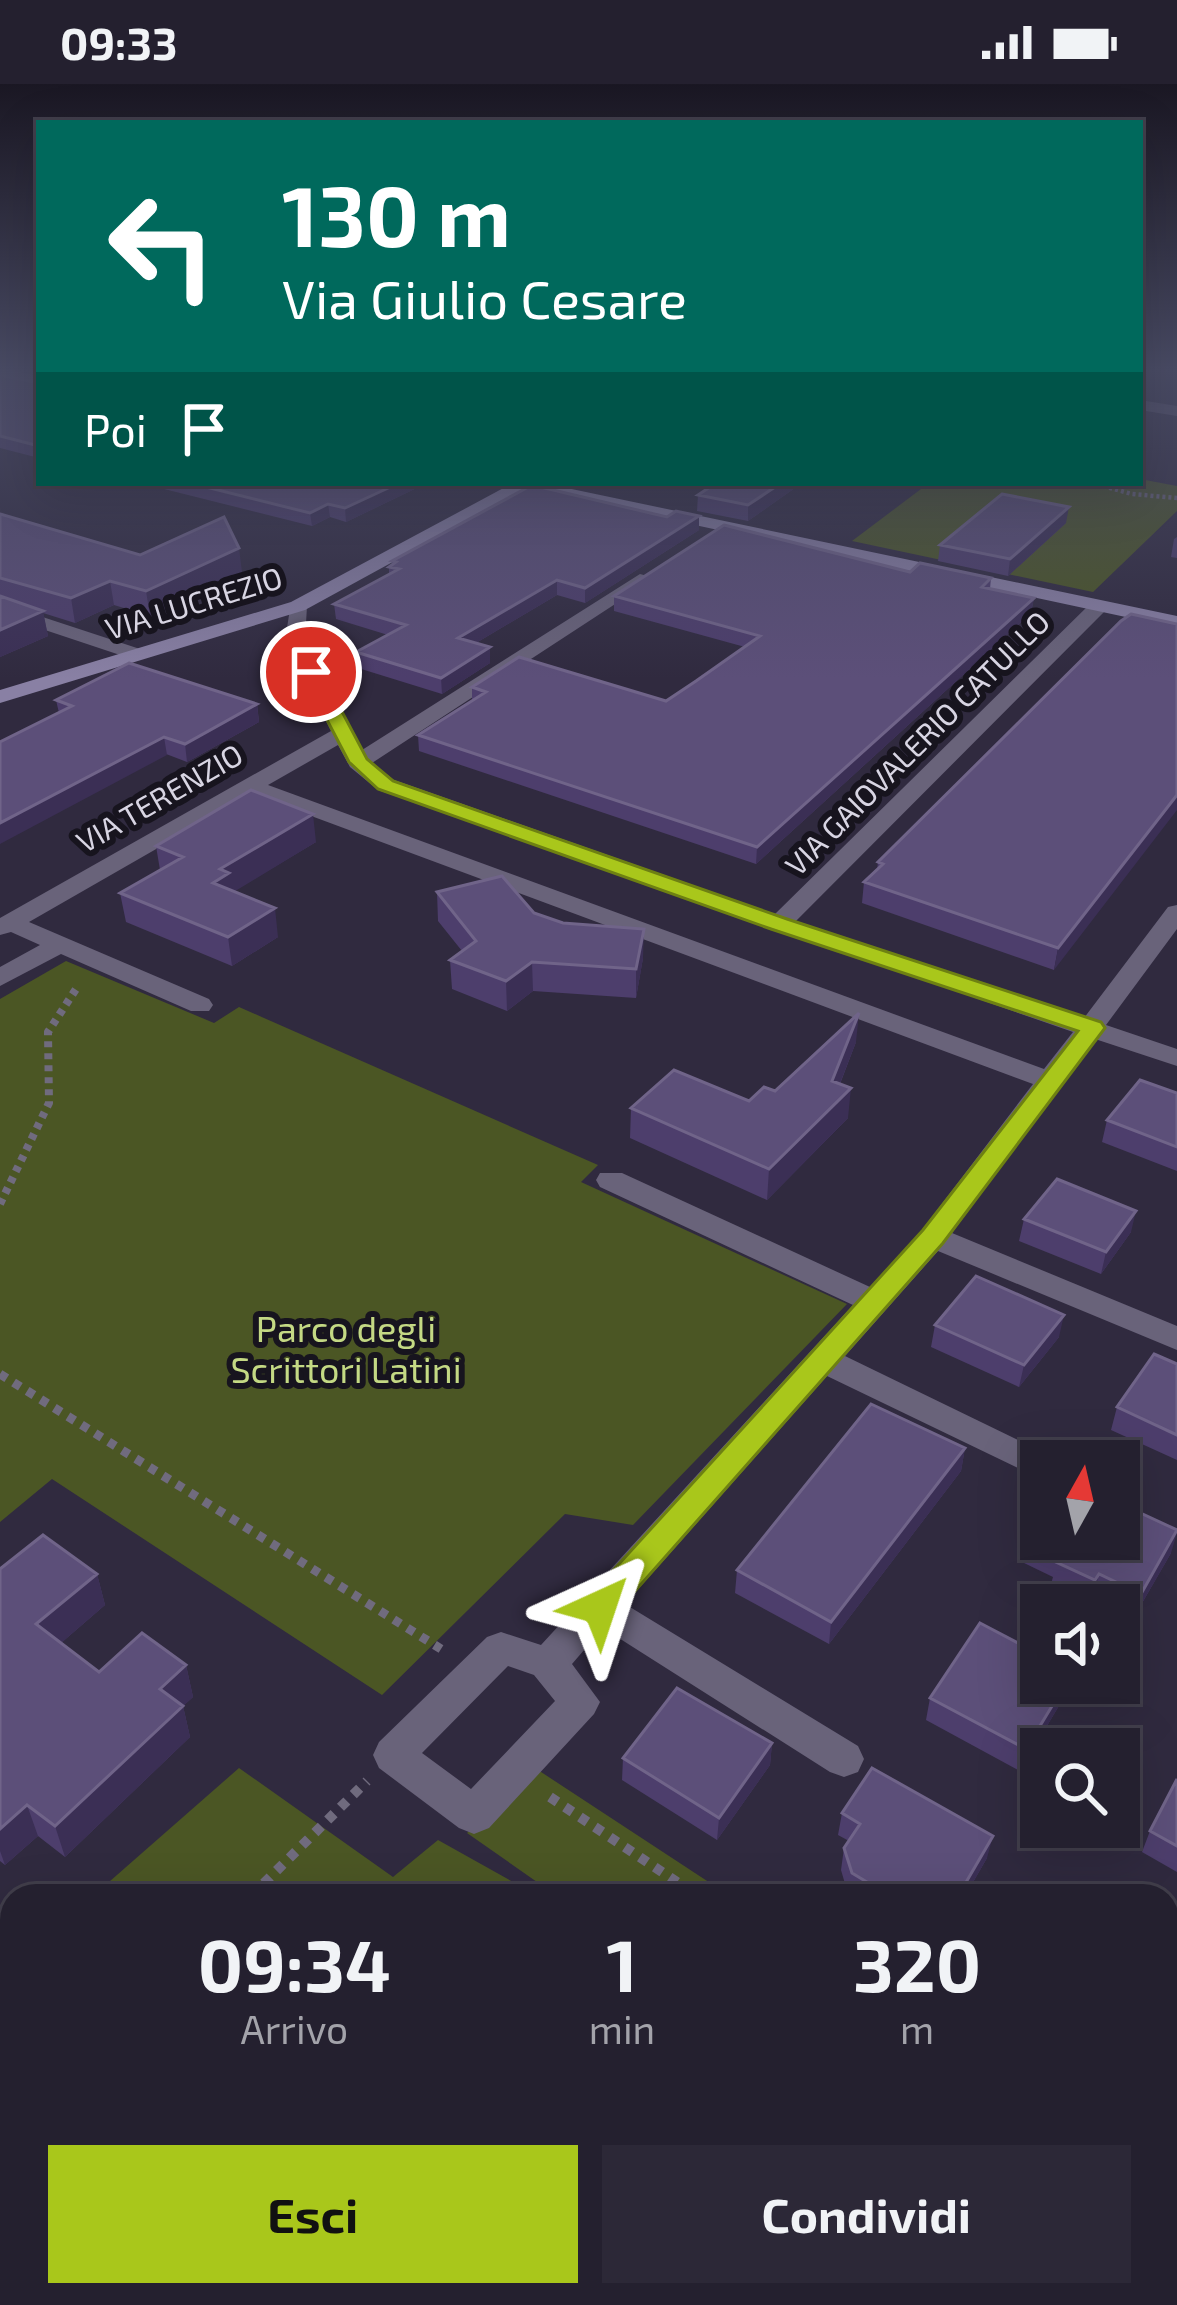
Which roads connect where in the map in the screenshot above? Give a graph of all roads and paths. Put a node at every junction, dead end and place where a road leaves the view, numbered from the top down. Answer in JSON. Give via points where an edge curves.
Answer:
{"nodes":[{"id":1,"x":517,"y":486,"type":"edge"},
{"id":2,"x":536,"y":486,"type":"edge"},
{"id":3,"x":1103,"y":486,"type":"edge"},
{"id":4,"x":1177,"y":498,"type":"edge"},
{"id":5,"x":725,"y":527,"type":"junction"},
{"id":6,"x":706,"y":540,"type":"edge"},
{"id":7,"x":667,"y":564,"type":"edge"},
{"id":8,"x":298,"y":606,"type":"junction"},
{"id":9,"x":1099,"y":606,"type":"junction"},
{"id":10,"x":0,"y":609,"type":"edge"},
{"id":11,"x":1177,"y":622,"type":"edge"},
{"id":12,"x":134,"y":653,"type":"junction"},
{"id":13,"x":0,"y":697,"type":"edge"},
{"id":14,"x":344,"y":734,"type":"junction"},
{"id":15,"x":358,"y":762,"type":"junction"},
{"id":16,"x":250,"y":786,"type":"junction"},
{"id":17,"x":1177,"y":912,"type":"edge"},
{"id":18,"x":779,"y":924,"type":"junction"},
{"id":19,"x":5,"y":926,"type":"edge"},
{"id":20,"x":58,"y":945,"type":"junction"},
{"id":21,"x":95,"y":961,"type":"junction"},
{"id":22,"x":0,"y":978,"type":"edge"},
{"id":23,"x":200,"y":1005,"type":"dead end"},
{"id":24,"x":1093,"y":1028,"type":"junction"},
{"id":25,"x":1177,"y":1058,"type":"edge"},
{"id":26,"x":1053,"y":1082,"type":"junction"},
{"id":27,"x":611,"y":1180,"type":"dead end"},
{"id":28,"x":0,"y":1204,"type":"edge"},
{"id":29,"x":933,"y":1237,"type":"junction"},
{"id":30,"x":874,"y":1302,"type":"junction"},
{"id":31,"x":1177,"y":1339,"type":"edge"},
{"id":32,"x":822,"y":1359,"type":"junction"},
{"id":33,"x":0,"y":1373,"type":"edge"},
{"id":34,"x":1020,"y":1456,"type":"edge"},
{"id":35,"x":600,"y":1607,"type":"junction"},
{"id":36,"x":548,"y":1664,"type":"junction"},
{"id":37,"x":476,"y":1672,"type":"junction"},
{"id":38,"x":393,"y":1755,"type":"junction"},
{"id":39,"x":844,"y":1759,"type":"dead end"},
{"id":40,"x":514,"y":1773,"type":"junction"},
{"id":41,"x":263,"y":1884,"type":"edge"},
{"id":42,"x":680,"y":1884,"type":"edge"}],
"edges":[{"from":1,"to":8,"type":"street","name":"VIA LUCREZIO"},
{"from":2,"to":5,"type":"street"},
{"from":3,"to":4,"type":"path"},
{"from":5,"to":6,"type":"street"},
{"from":5,"to":9,"type":"street"},
{"from":7,"to":15,"type":"street"},
{"from":8,"to":12,"type":"street","name":"VIA LUCREZIO"},
{"from":8,"to":14,"type":"street","via":[[296,641]]},
{"from":9,"to":11,"type":"street"},
{"from":9,"to":18,"type":"street","name":"VIA GAIOVALERIO CATULLO"},
{"from":10,"to":12,"type":"street"},
{"from":12,"to":13,"type":"street","name":"VIA LUCREZIO"},
{"from":14,"to":15,"type":"street"},
{"from":14,"to":16,"type":"street","name":"VIA TERENZIO"},
{"from":15,"to":18,"type":"street","via":[[386,785]]},
{"from":16,"to":19,"type":"street","name":"VIA TERENZIO"},
{"from":16,"to":26,"type":"street"},
{"from":17,"to":24,"type":"street"},
{"from":18,"to":24,"type":"street"},
{"from":19,"to":20,"type":"street","name":"VIA TERENZIO"},
{"from":20,"to":21,"type":"street","name":"VIA TERENZIO"},
{"from":20,"to":22,"type":"street"},
{"from":21,"to":23,"type":"street","name":"VIA TERENZIO"},
{"from":21,"to":28,"type":"path","via":[[48,1032],[49,1103]]},
{"from":24,"to":25,"type":"street"},
{"from":24,"to":26,"type":"street"},
{"from":26,"to":29,"type":"street"},
{"from":27,"to":30,"type":"street"},
{"from":29,"to":30,"type":"street"},
{"from":29,"to":31,"type":"street"},
{"from":30,"to":32,"type":"street"},
{"from":32,"to":34,"type":"street"},
{"from":32,"to":35,"type":"street"},
{"from":33,"to":37,"type":"path"},
{"from":35,"to":36,"type":"street"},
{"from":35,"to":39,"type":"street"},
{"from":36,"to":37,"type":"street","via":[[501,1648]]},
{"from":36,"to":40,"type":"street","via":[[580,1702]]},
{"from":37,"to":38,"type":"street"},
{"from":38,"to":40,"type":"street","via":[[474,1815]]},
{"from":38,"to":41,"type":"path"},
{"from":40,"to":42,"type":"path"}]}
